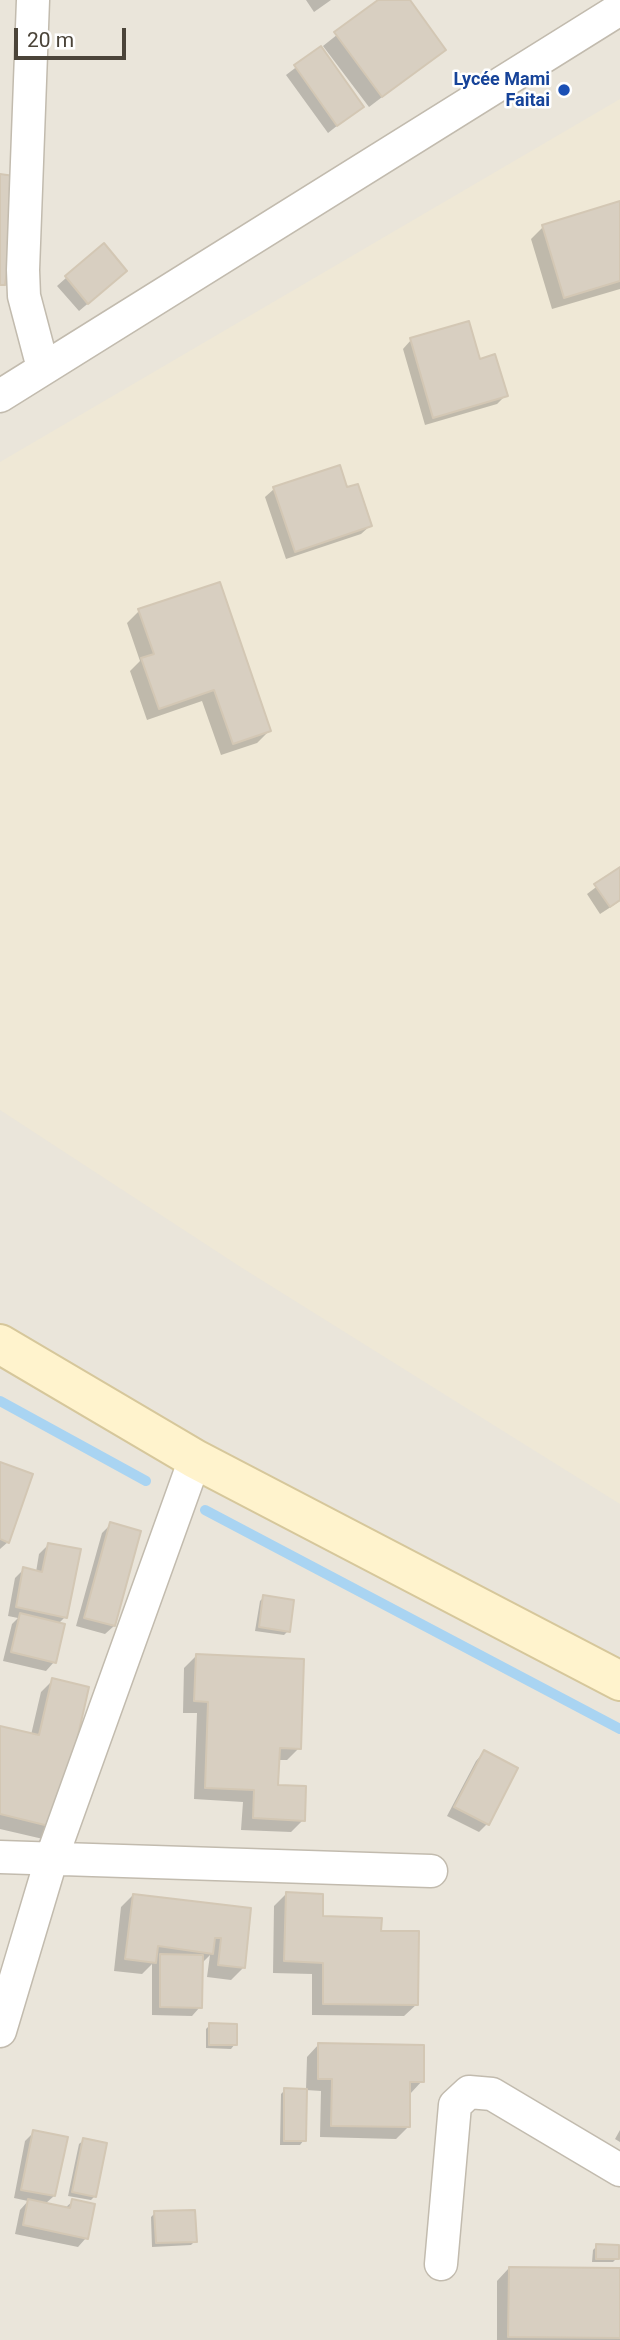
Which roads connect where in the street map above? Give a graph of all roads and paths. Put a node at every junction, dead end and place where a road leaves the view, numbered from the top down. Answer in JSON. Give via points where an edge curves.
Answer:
{"nodes":[{"id":1,"x":33,"y":0,"type":"edge"},
{"id":2,"x":620,"y":9,"type":"edge"},
{"id":3,"x":43,"y":368,"type":"junction"},
{"id":4,"x":0,"y":396,"type":"edge"},
{"id":5,"x":0,"y":1344,"type":"edge"},
{"id":6,"x":195,"y":1459,"type":"junction"},
{"id":7,"x":620,"y":1681,"type":"edge"},
{"id":8,"x":0,"y":1857,"type":"edge"},
{"id":9,"x":51,"y":1857,"type":"junction"},
{"id":10,"x":431,"y":1871,"type":"dead end"},
{"id":11,"x":0,"y":2031,"type":"edge"},
{"id":12,"x":620,"y":2170,"type":"edge"},
{"id":13,"x":441,"y":2264,"type":"dead end"}],
"edges":[{"from":1,"to":3,"type":"street","via":[[23,270],[24,296]]},
{"from":2,"to":3,"type":"street"},
{"from":3,"to":4,"type":"street"},
{"from":5,"to":6,"type":"main road"},
{"from":6,"to":7,"type":"main road"},
{"from":6,"to":9,"type":"street"},
{"from":8,"to":9,"type":"street"},
{"from":9,"to":10,"type":"street"},
{"from":9,"to":11,"type":"street"},
{"from":12,"to":13,"type":"street","via":[[492,2094],[469,2092],[455,2105]]}]}
